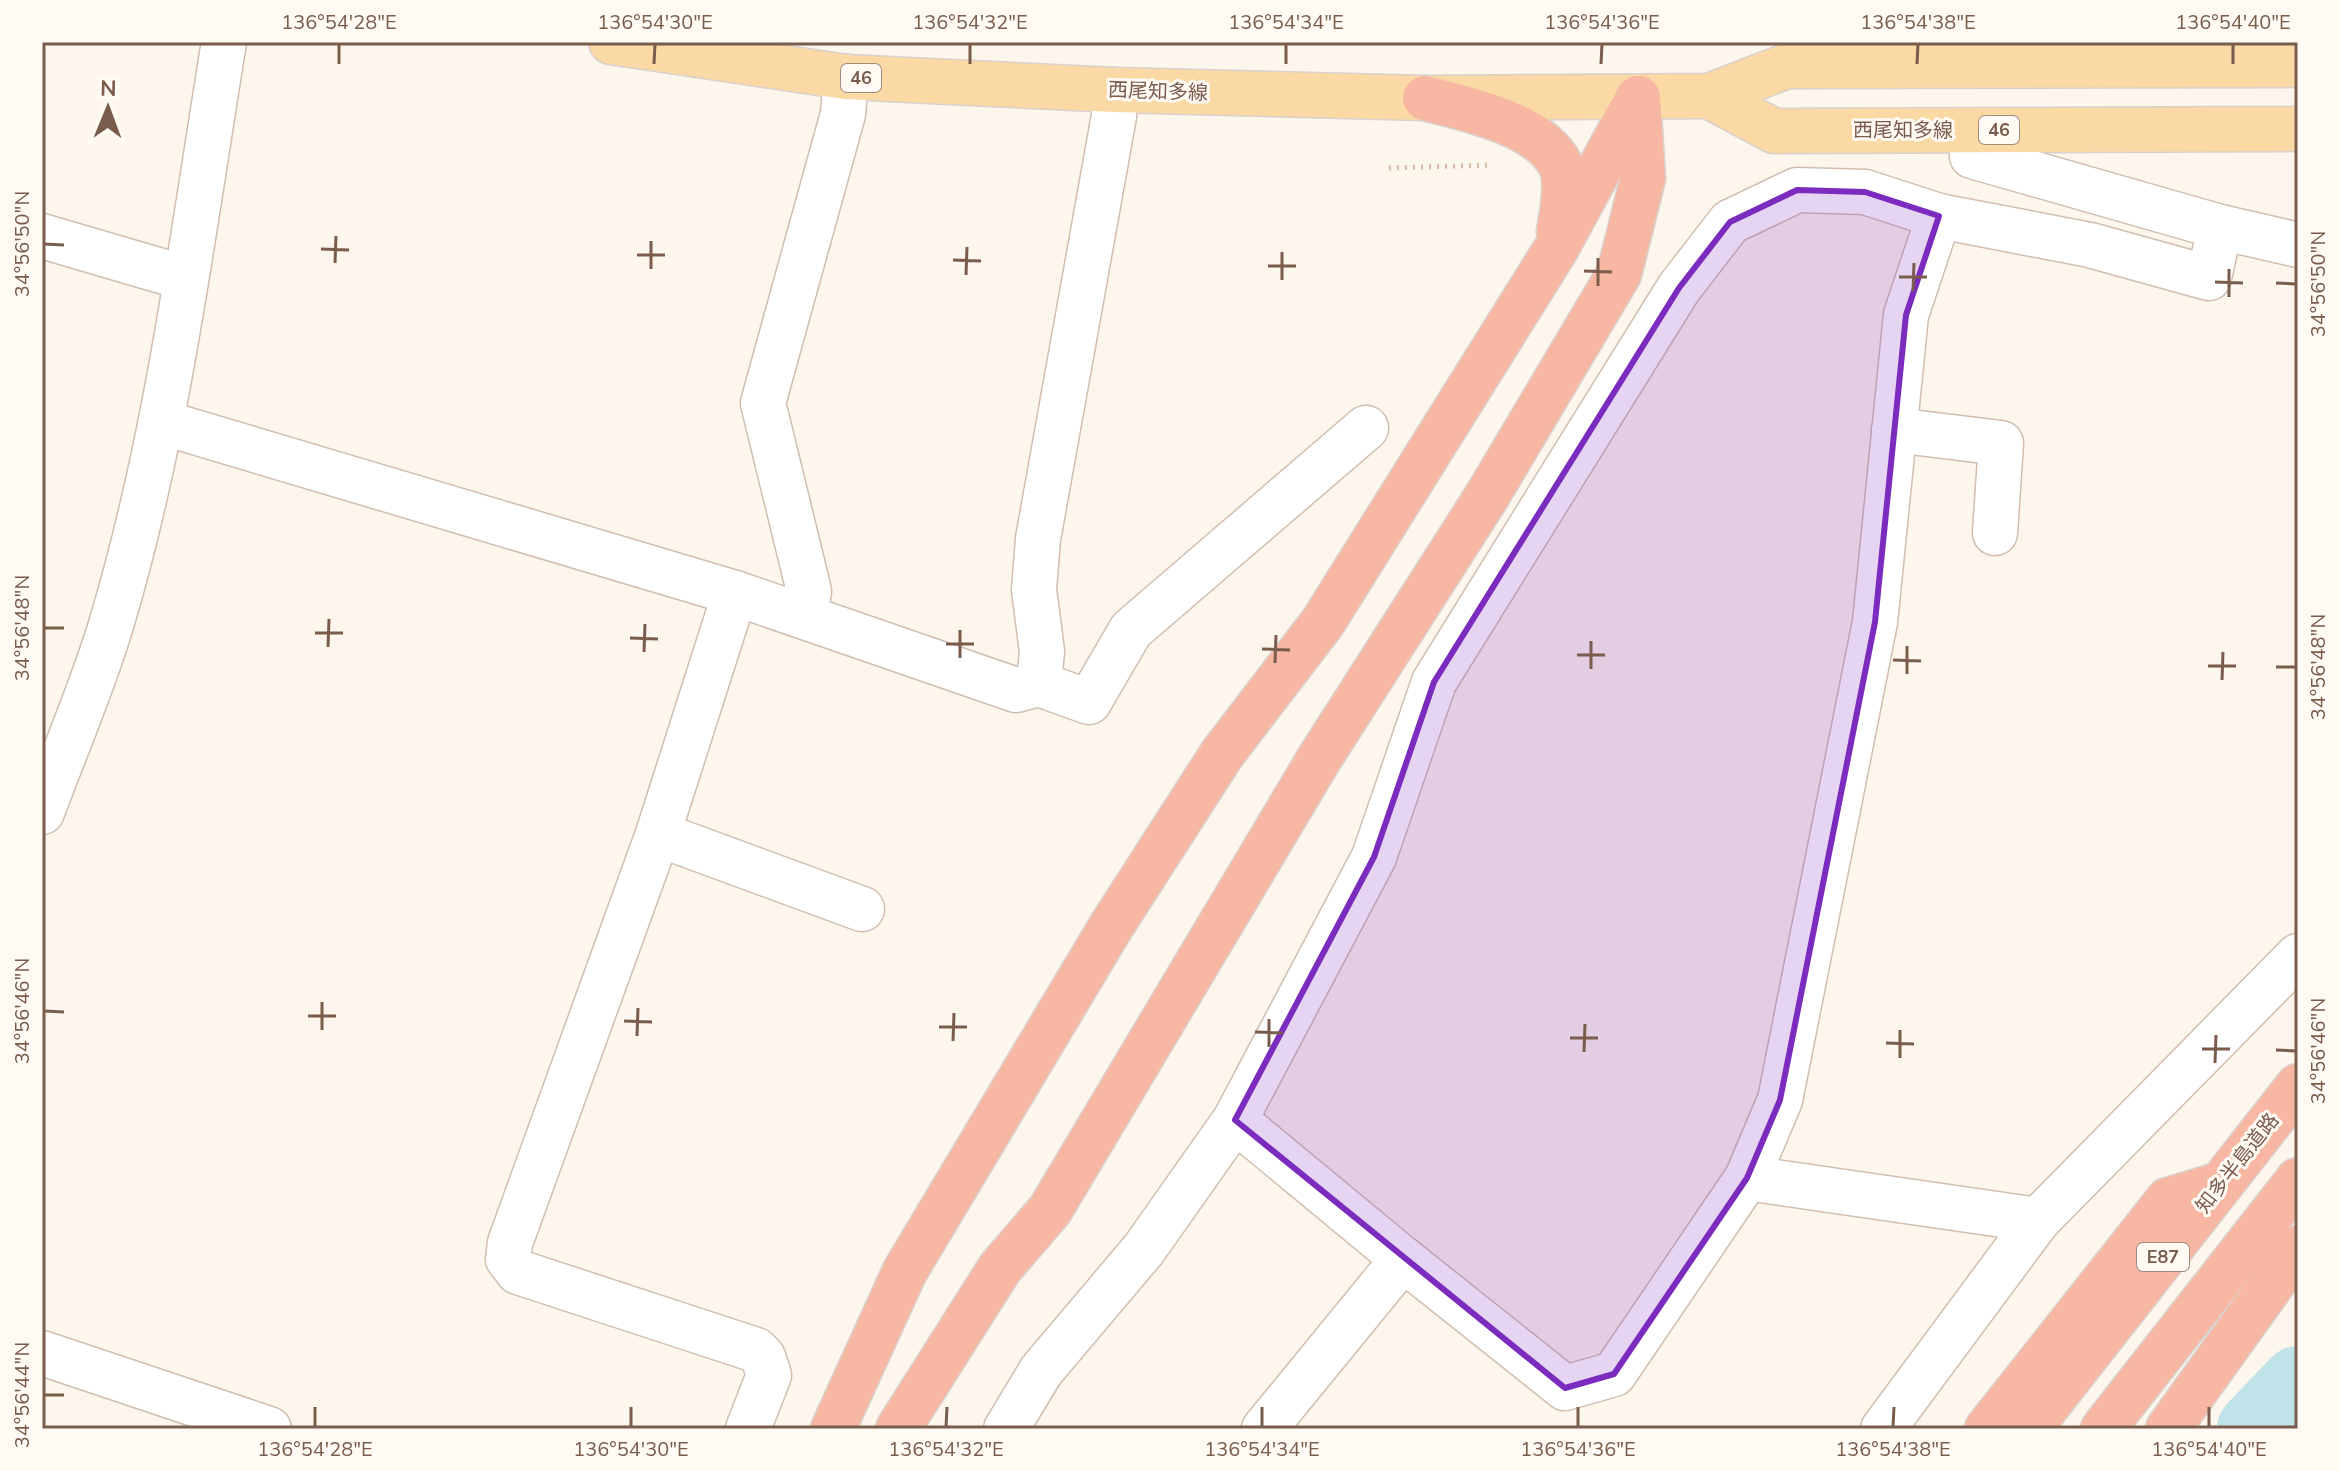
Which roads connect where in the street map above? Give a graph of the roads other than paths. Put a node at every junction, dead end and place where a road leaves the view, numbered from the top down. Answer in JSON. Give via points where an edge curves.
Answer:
{"nodes":[{"id":1,"x":224,"y":42,"type":"edge"},
{"id":2,"x":611,"y":42,"type":"edge"},
{"id":3,"x":2298,"y":65,"type":"edge"},
{"id":4,"x":846,"y":77,"type":"junction"},
{"id":5,"x":1115,"y":90,"type":"junction"},
{"id":6,"x":1709,"y":96,"type":"junction"},
{"id":7,"x":1425,"y":98,"type":"junction"},
{"id":8,"x":1638,"y":98,"type":"junction"},
{"id":9,"x":2298,"y":129,"type":"edge"},
{"id":10,"x":1972,"y":156,"type":"dead end"},
{"id":11,"x":1939,"y":216,"type":"junction"},
{"id":12,"x":2220,"y":227,"type":"junction"},
{"id":13,"x":42,"y":236,"type":"edge"},
{"id":14,"x":2298,"y":245,"type":"edge"},
{"id":15,"x":1556,"y":249,"type":"junction"},
{"id":16,"x":185,"y":278,"type":"junction"},
{"id":17,"x":161,"y":422,"type":"junction"},
{"id":18,"x":1366,"y":428,"type":"dead end"},
{"id":19,"x":1894,"y":430,"type":"junction"},
{"id":20,"x":1995,"y":533,"type":"dead end"},
{"id":21,"x":735,"y":593,"type":"junction"},
{"id":22,"x":805,"y":617,"type":"junction"},
{"id":23,"x":1039,"y":684,"type":"junction"},
{"id":24,"x":42,"y":812,"type":"edge"},
{"id":25,"x":658,"y":834,"type":"junction"},
{"id":26,"x":862,"y":909,"type":"dead end"},
{"id":27,"x":2298,"y":956,"type":"edge"},
{"id":28,"x":2298,"y":1086,"type":"edge"},
{"id":29,"x":1235,"y":1120,"type":"junction"},
{"id":30,"x":1747,"y":1178,"type":"junction"},
{"id":31,"x":2298,"y":1180,"type":"edge"},
{"id":32,"x":2221,"y":1184,"type":"junction"},
{"id":33,"x":2038,"y":1220,"type":"junction"},
{"id":34,"x":2298,"y":1248,"type":"edge"},
{"id":35,"x":1403,"y":1259,"type":"junction"},
{"id":36,"x":945,"y":1350,"type":"junction"},
{"id":37,"x":42,"y":1353,"type":"edge"},
{"id":38,"x":269,"y":1429,"type":"edge"},
{"id":39,"x":748,"y":1429,"type":"edge"},
{"id":40,"x":834,"y":1429,"type":"edge"},
{"id":41,"x":898,"y":1429,"type":"edge"},
{"id":42,"x":925,"y":1429,"type":"edge"},
{"id":43,"x":1006,"y":1429,"type":"edge"},
{"id":44,"x":1264,"y":1429,"type":"edge"},
{"id":45,"x":1883,"y":1429,"type":"edge"},
{"id":46,"x":1987,"y":1429,"type":"edge"},
{"id":47,"x":2029,"y":1429,"type":"edge"},
{"id":48,"x":2103,"y":1429,"type":"edge"},
{"id":49,"x":2168,"y":1429,"type":"edge"}],
"edges":[{"from":1,"to":16,"type":"street"},
{"from":2,"to":4,"type":"main road","name":"西尾知多線","number":"46"},
{"from":3,"to":6,"type":"main road","name":"西尾知多線","number":"46","via":[[1787,66]]},
{"from":4,"to":5,"type":"main road","name":"西尾知多線","number":"46"},
{"from":4,"to":22,"type":"street","via":[[843,114],[763,403],[809,591]]},
{"from":5,"to":7,"type":"main road","name":"西尾知多線","number":"46"},
{"from":5,"to":23,"type":"street","via":[[1038,539],[1034,590],[1042,651]]},
{"from":6,"to":8,"type":"main road","name":"西尾知多線","number":"46"},
{"from":6,"to":9,"type":"main road","name":"西尾知多線","number":"46","via":[[1774,131]]},
{"from":7,"to":8,"type":"main road","name":"西尾知多線","number":"46"},
{"from":7,"to":15,"type":"highway","via":[[1503,120],[1541,142],[1561,165],[1564,203]]},
{"from":8,"to":15,"type":"highway"},
{"from":8,"to":36,"type":"highway","via":[[1643,178],[1619,274],[1487,496],[1319,759],[1050,1210],[1000,1268]]},
{"from":10,"to":12,"type":"street"},
{"from":11,"to":12,"type":"street","via":[[2090,245],[2209,278]]},
{"from":11,"to":19,"type":"street","via":[[1906,315]]},
{"from":11,"to":29,"type":"street","via":[[1865,192],[1797,190],[1730,222],[1721,233],[1679,288],[1434,682],[1374,857]]},
{"from":12,"to":14,"type":"street"},
{"from":13,"to":16,"type":"street"},
{"from":15,"to":40,"type":"highway","via":[[1323,622],[1222,754],[1112,925],[905,1271]]},
{"from":16,"to":17,"type":"street"},
{"from":17,"to":21,"type":"street"},
{"from":17,"to":24,"type":"street","via":[[111,627]]},
{"from":18,"to":23,"type":"street","via":[[1131,630],[1089,702]]},
{"from":19,"to":20,"type":"street","via":[[2001,443]]},
{"from":19,"to":30,"type":"street","via":[[1875,622],[1780,1100]]},
{"from":21,"to":22,"type":"street"},
{"from":21,"to":25,"type":"street"},
{"from":22,"to":23,"type":"street","via":[[1016,690]]},
{"from":25,"to":26,"type":"street"},
{"from":25,"to":39,"type":"street","via":[[508,1259],[518,1272],[756,1350],[769,1375]]},
{"from":27,"to":33,"type":"street"},
{"from":28,"to":32,"type":"highway","name":"知多半島道路","number":"E87"},
{"from":29,"to":35,"type":"street"},
{"from":29,"to":43,"type":"street","via":[[1144,1249],[1041,1371]]},
{"from":30,"to":33,"type":"street"},
{"from":30,"to":35,"type":"street","via":[[1614,1374],[1565,1388]]},
{"from":31,"to":48,"type":"highway","number":"E87"},
{"from":32,"to":46,"type":"highway","via":[[2168,1200]]},
{"from":32,"to":47,"type":"highway","name":"知多半島道路","number":"E87"},
{"from":33,"to":45,"type":"street"},
{"from":34,"to":49,"type":"highway"},
{"from":35,"to":44,"type":"street"},
{"from":36,"to":41,"type":"highway"},
{"from":36,"to":42,"type":"highway"},
{"from":37,"to":38,"type":"street"}]}
